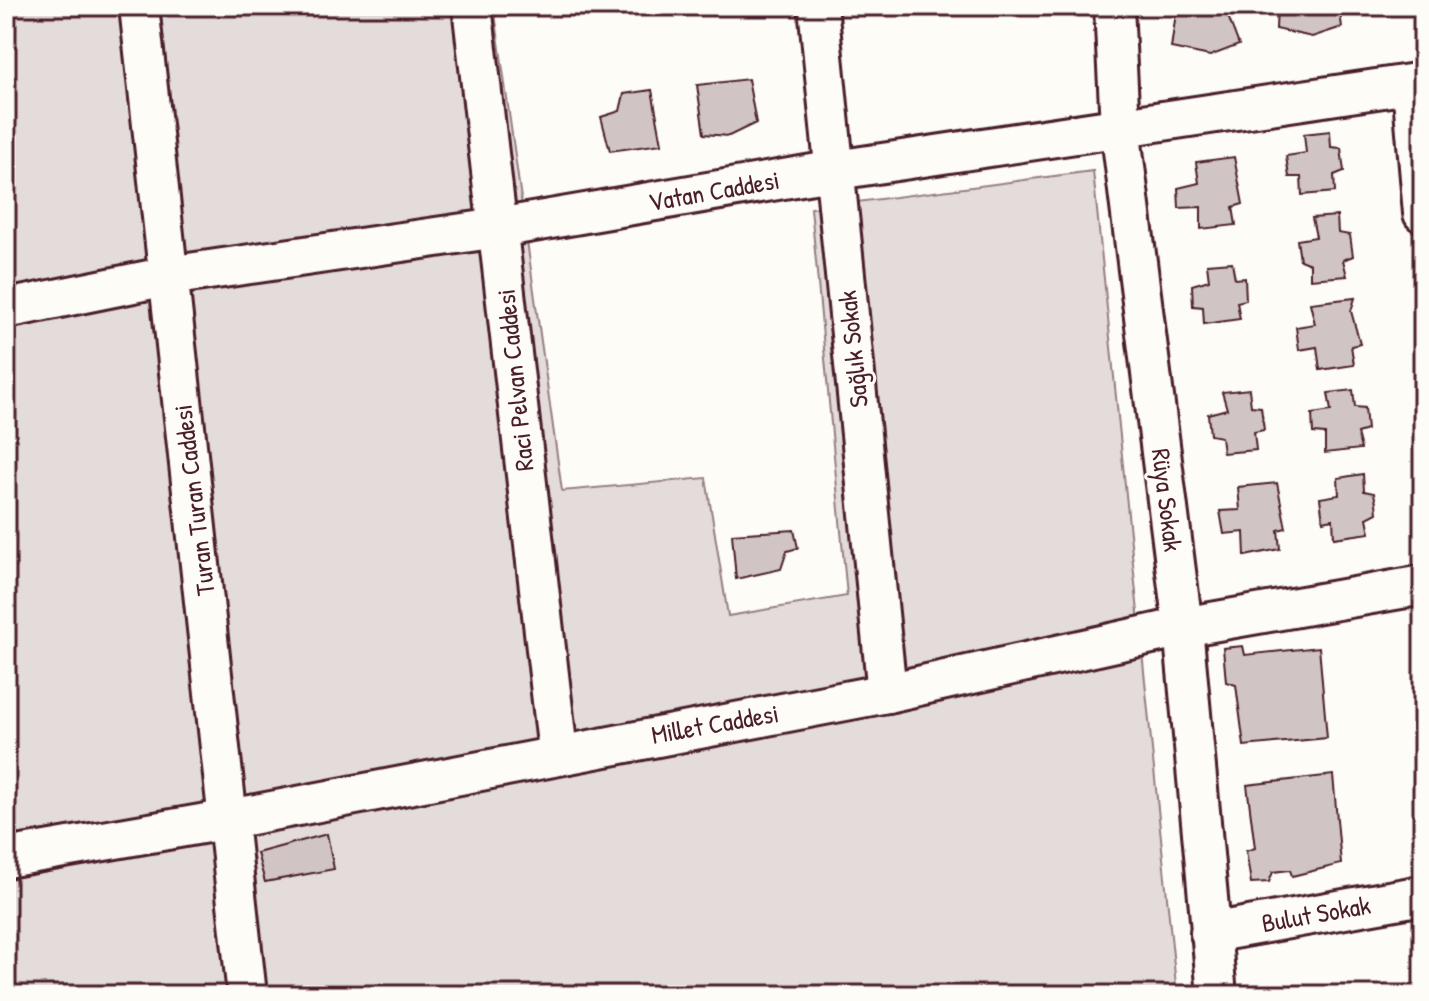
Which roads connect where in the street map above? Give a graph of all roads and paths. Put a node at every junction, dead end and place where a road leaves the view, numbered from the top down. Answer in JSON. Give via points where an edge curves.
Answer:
{"nodes":[{"id":1,"x":139,"y":6,"type":"edge"},
{"id":2,"x":472,"y":6,"type":"edge"},
{"id":3,"x":818,"y":6,"type":"edge"},
{"id":4,"x":1114,"y":6,"type":"edge"},
{"id":5,"x":1417,"y":84,"type":"edge"},
{"id":6,"x":1120,"y":127,"type":"junction"},
{"id":7,"x":836,"y":170,"type":"junction"},
{"id":8,"x":1423,"y":213,"type":"edge"},
{"id":9,"x":498,"y":228,"type":"junction"},
{"id":10,"x":168,"y":276,"type":"junction"},
{"id":11,"x":6,"y":309,"type":"edge"},
{"id":12,"x":1423,"y":585,"type":"edge"},
{"id":13,"x":1183,"y":627,"type":"junction"},
{"id":14,"x":887,"y":693,"type":"junction"},
{"id":15,"x":558,"y":753,"type":"junction"},
{"id":16,"x":230,"y":819,"type":"junction"},
{"id":17,"x":6,"y":858,"type":"edge"},
{"id":18,"x":1423,"y":895,"type":"edge"},
{"id":19,"x":1210,"y":933,"type":"junction"},
{"id":20,"x":247,"y":995,"type":"edge"},
{"id":21,"x":1217,"y":995,"type":"edge"}],
"edges":[{"from":1,"to":10,"type":"street","name":"Turan Turan Caddesi"},
{"from":2,"to":9,"type":"street","name":"Raci Pelvan Caddesi"},
{"from":3,"to":7,"type":"street","name":"Sağlık Sokak"},
{"from":4,"to":6,"type":"street","name":"Rüya Sokak"},
{"from":5,"to":6,"type":"street","name":"Vatan Caddesi"},
{"from":5,"to":8,"type":"street"},
{"from":6,"to":7,"type":"street","name":"Vatan Caddesi"},
{"from":6,"to":13,"type":"street","name":"Rüya Sokak"},
{"from":7,"to":9,"type":"street","name":"Vatan Caddesi"},
{"from":7,"to":14,"type":"street","name":"Sağlık Sokak"},
{"from":9,"to":10,"type":"street","name":"Vatan Caddesi"},
{"from":9,"to":15,"type":"street","name":"Raci Pelvan Caddesi"},
{"from":10,"to":11,"type":"street","name":"Vatan Caddesi"},
{"from":10,"to":16,"type":"street","name":"Turan Turan Caddesi"},
{"from":12,"to":13,"type":"street","name":"Millet Caddesi"},
{"from":13,"to":14,"type":"street","name":"Millet Caddesi"},
{"from":13,"to":19,"type":"street","name":"Rüya Sokak"},
{"from":14,"to":15,"type":"street","name":"Millet Caddesi"},
{"from":15,"to":16,"type":"street","name":"Millet Caddesi"},
{"from":16,"to":17,"type":"street","name":"Millet Caddesi"},
{"from":16,"to":20,"type":"street","name":"Turan Turan Caddesi"},
{"from":18,"to":19,"type":"street","name":"Bulut Sokak"},
{"from":19,"to":21,"type":"street","name":"Rüya Sokak"}]}
